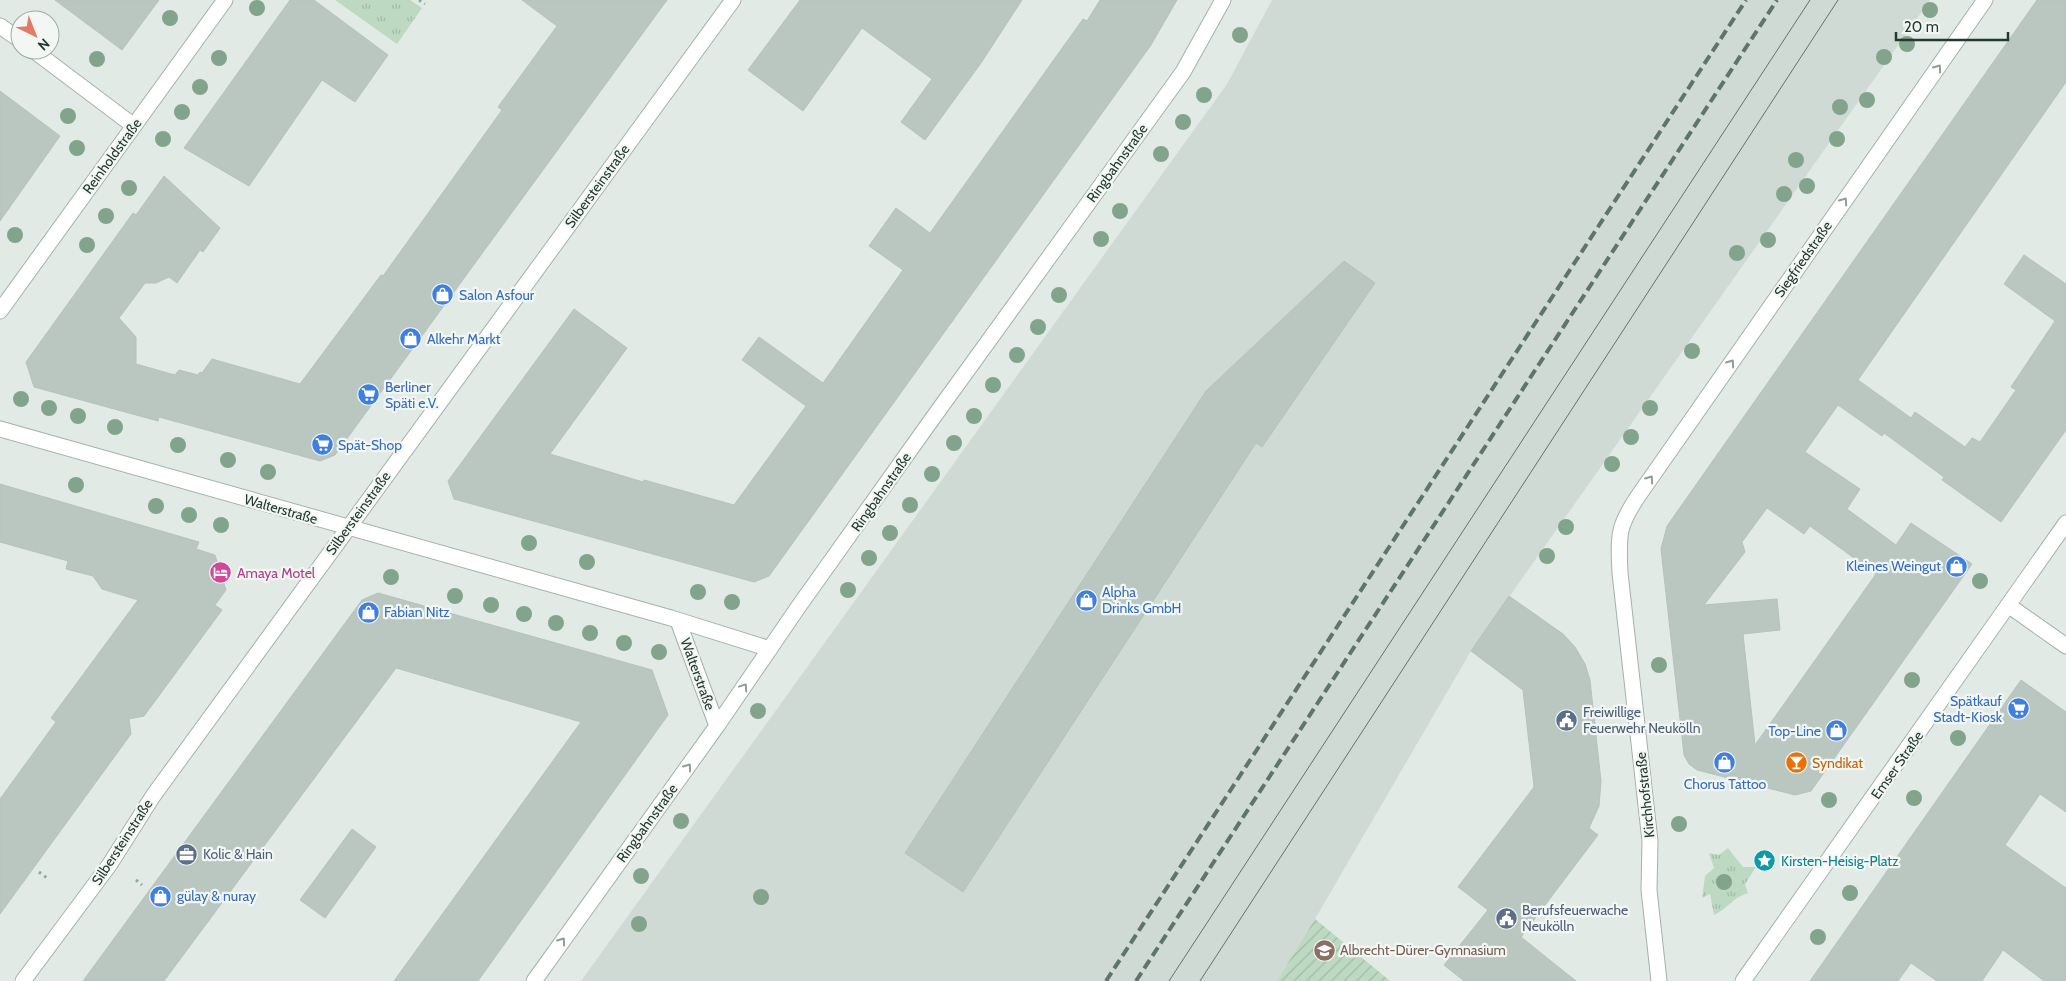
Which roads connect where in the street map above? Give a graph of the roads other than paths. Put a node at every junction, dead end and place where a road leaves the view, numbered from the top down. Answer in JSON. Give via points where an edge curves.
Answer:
{"nodes":[{"id":1,"x":225,"y":0,"type":"edge"},
{"id":2,"x":732,"y":0,"type":"edge"},
{"id":3,"x":1223,"y":0,"type":"edge"},
{"id":4,"x":1985,"y":0,"type":"edge"},
{"id":5,"x":46,"y":60,"type":"edge"},
{"id":6,"x":134,"y":126,"type":"junction"},
{"id":7,"x":0,"y":311,"type":"edge"},
{"id":8,"x":0,"y":429,"type":"edge"},
{"id":9,"x":1623,"y":520,"type":"joint"},
{"id":10,"x":2066,"y":523,"type":"edge"},
{"id":11,"x":347,"y":528,"type":"junction"},
{"id":12,"x":2008,"y":605,"type":"junction"},
{"id":13,"x":678,"y":621,"type":"junction"},
{"id":14,"x":2066,"y":646,"type":"edge"},
{"id":15,"x":770,"y":649,"type":"junction"},
{"id":16,"x":717,"y":726,"type":"junction"},
{"id":17,"x":23,"y":981,"type":"edge"},
{"id":18,"x":534,"y":981,"type":"edge"},
{"id":19,"x":1659,"y":981,"type":"edge"},
{"id":20,"x":1743,"y":981,"type":"edge"}],
"edges":[{"from":1,"to":6,"type":"street","name":"Reinholdstraße"},
{"from":2,"to":11,"type":"street","name":"Silbersteinstraße"},
{"from":3,"to":15,"type":"street","name":"Ringbahnstraße","via":[[1183,72]]},
{"from":9,"to":4,"type":"street","name":"Siegfriedstraße","one_way":true},
{"from":5,"to":6,"type":"street"},
{"from":6,"to":7,"type":"street","name":"Reinholdstraße"},
{"from":8,"to":11,"type":"street","name":"Walterstraße"},
{"from":9,"to":19,"type":"street","name":"Kirchhofstraße","via":[[1618,537],[1620,573],[1650,841],[1650,890]]},
{"from":10,"to":12,"type":"street","name":"Emser Straße"},
{"from":11,"to":13,"type":"street","name":"Walterstraße"},
{"from":11,"to":17,"type":"street","name":"Silbersteinstraße","via":[[153,796],[110,864]]},
{"from":12,"to":14,"type":"street"},
{"from":12,"to":20,"type":"street","name":"Emser Straße"},
{"from":13,"to":15,"type":"street","name":"Walterstraße"},
{"from":13,"to":16,"type":"street","name":"Walterstraße"},
{"from":16,"to":15,"type":"street","name":"Ringbahnstraße","one_way":true},
{"from":18,"to":16,"type":"street","name":"Ringbahnstraße","one_way":true}]}
